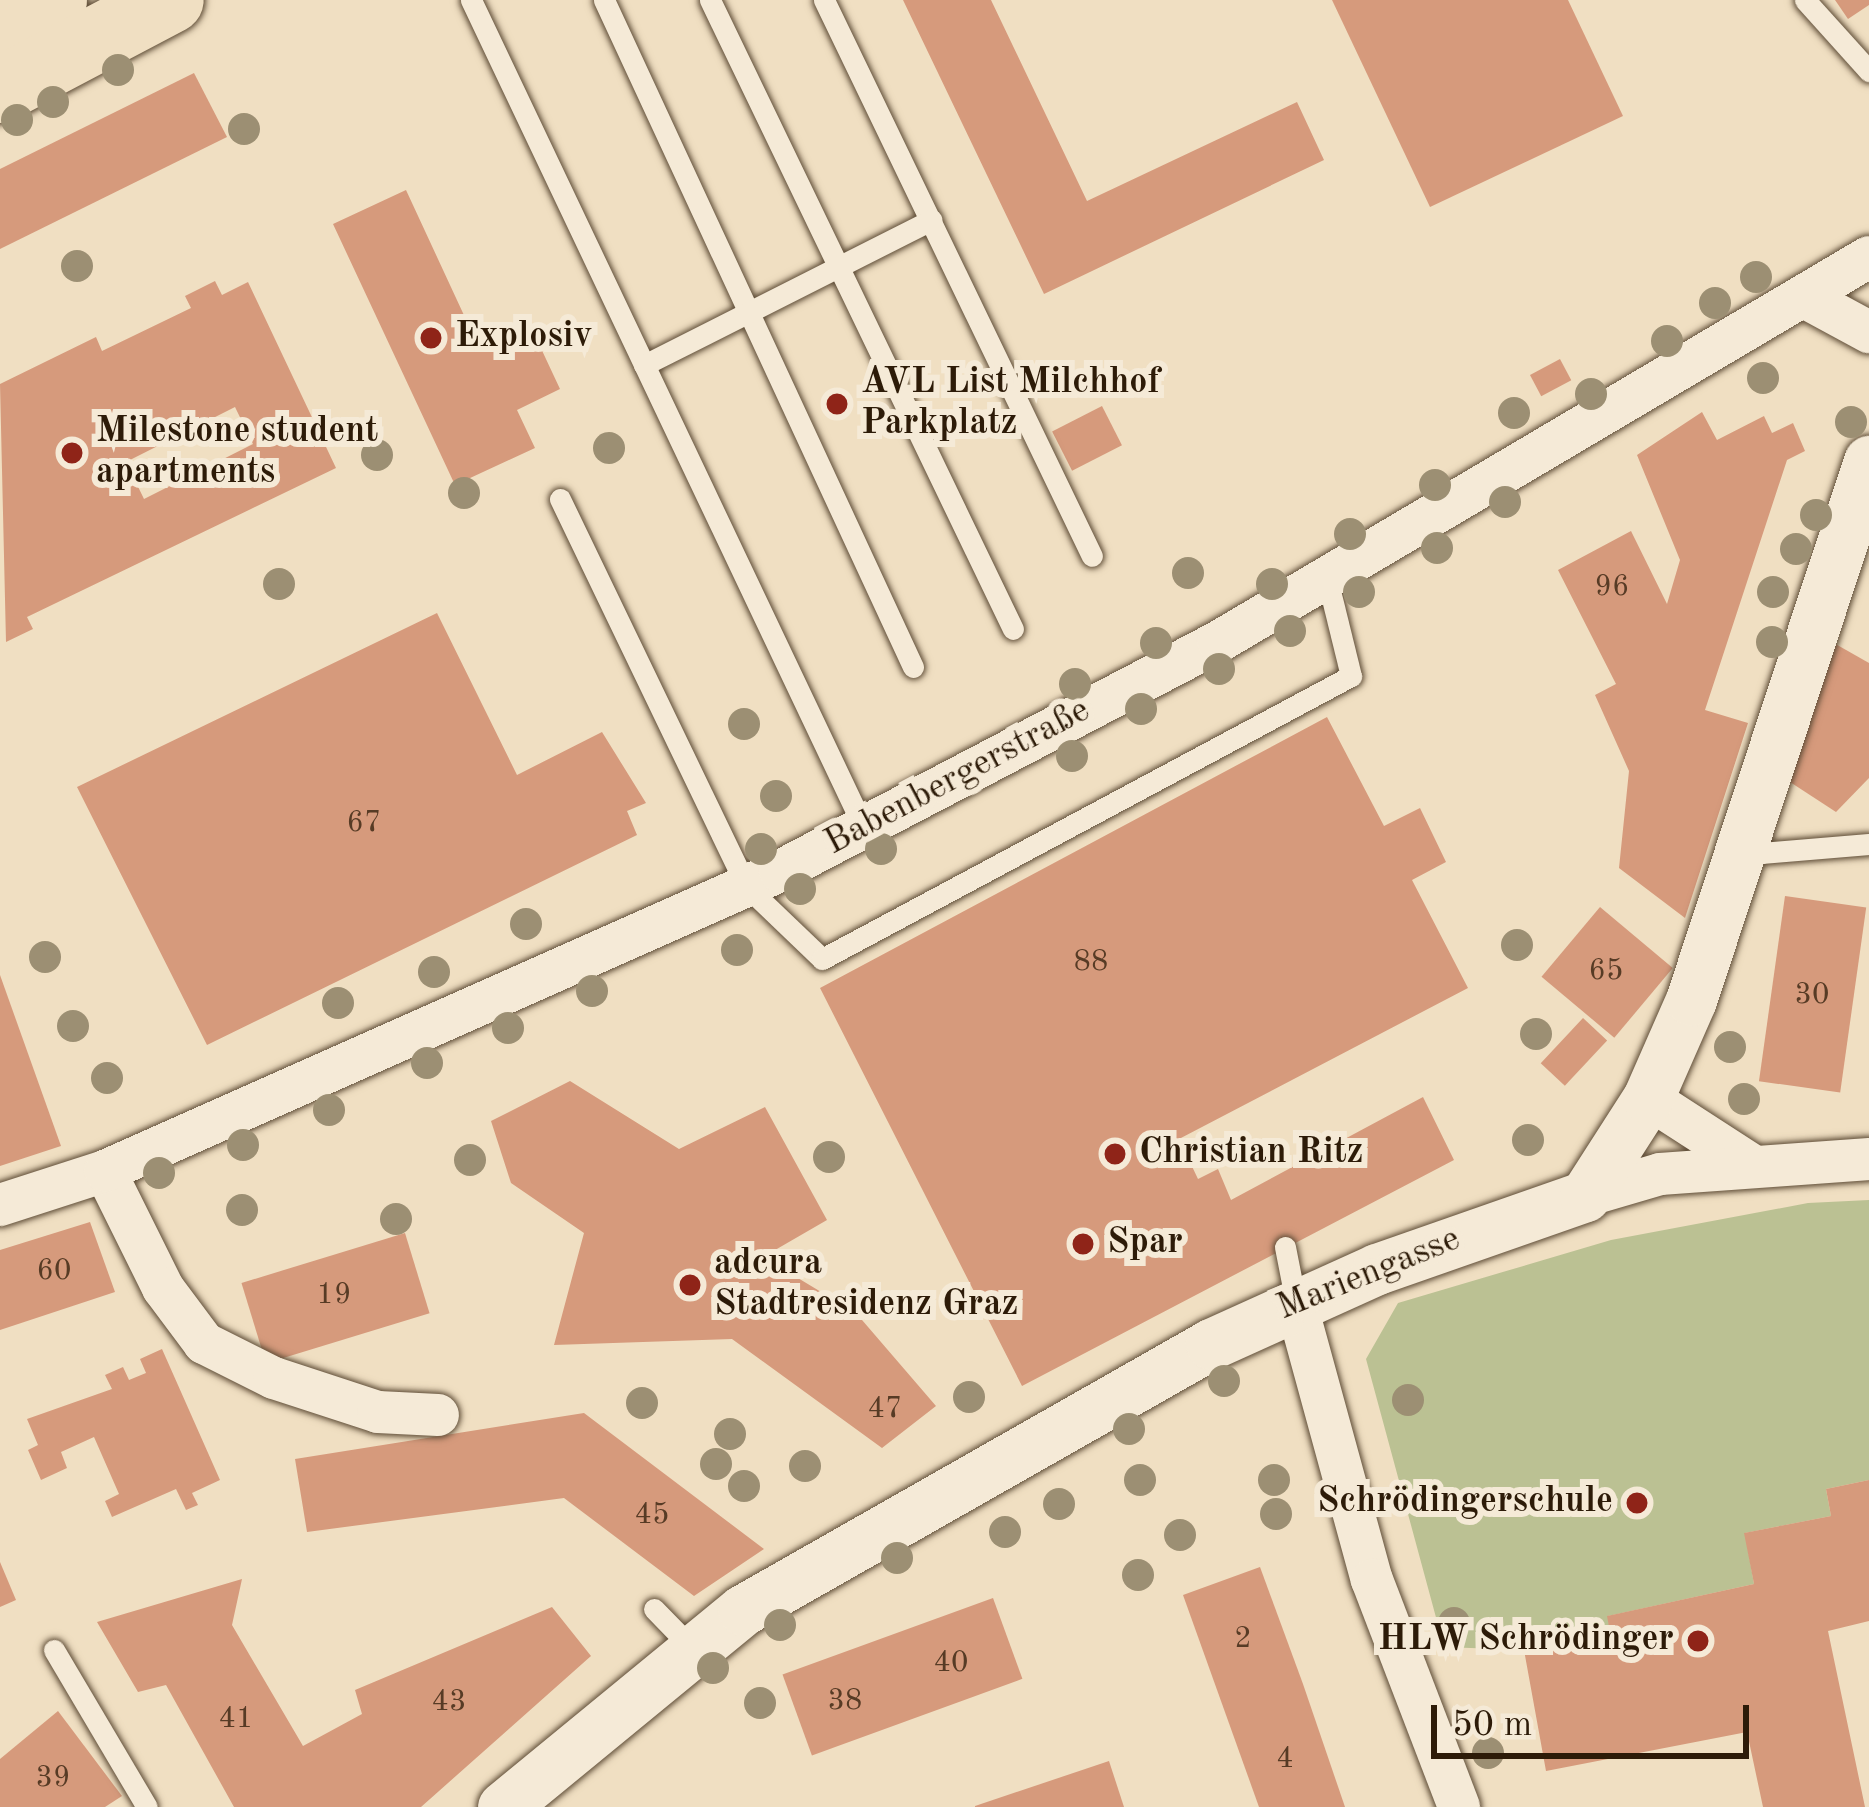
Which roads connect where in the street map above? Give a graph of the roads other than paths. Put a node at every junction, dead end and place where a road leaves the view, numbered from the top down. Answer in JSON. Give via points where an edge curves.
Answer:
{"nodes":[{"id":1,"x":54,"y":0,"type":"edge"},
{"id":2,"x":171,"y":0,"type":"edge"},
{"id":3,"x":471,"y":0,"type":"edge"},
{"id":4,"x":604,"y":0,"type":"edge"},
{"id":5,"x":710,"y":0,"type":"edge"},
{"id":6,"x":824,"y":0,"type":"edge"},
{"id":7,"x":1805,"y":0,"type":"edge"},
{"id":8,"x":0,"y":26,"type":"edge"},
{"id":9,"x":1869,"y":71,"type":"edge"},
{"id":10,"x":0,"y":90,"type":"edge"},
{"id":11,"x":932,"y":220,"type":"junction"},
{"id":12,"x":1869,"y":257,"type":"edge"},
{"id":13,"x":838,"y":265,"type":"junction"},
{"id":14,"x":1806,"y":298,"type":"junction"},
{"id":15,"x":746,"y":307,"type":"junction"},
{"id":16,"x":1869,"y":332,"type":"edge"},
{"id":17,"x":644,"y":364,"type":"junction"},
{"id":18,"x":1869,"y":460,"type":"edge"},
{"id":19,"x":560,"y":499,"type":"dead end"},
{"id":20,"x":1092,"y":556,"type":"dead end"},
{"id":21,"x":1327,"y":578,"type":"junction"},
{"id":22,"x":1013,"y":629,"type":"dead end"},
{"id":23,"x":913,"y":667,"type":"dead end"},
{"id":24,"x":864,"y":828,"type":"junction"},
{"id":25,"x":1869,"y":844,"type":"edge"},
{"id":26,"x":1741,"y":847,"type":"junction"},
{"id":27,"x":746,"y":886,"type":"junction"},
{"id":28,"x":1648,"y":1098,"type":"junction"},
{"id":29,"x":1869,"y":1159,"type":"edge"},
{"id":30,"x":1750,"y":1164,"type":"junction"},
{"id":31,"x":105,"y":1171,"type":"junction"},
{"id":32,"x":1586,"y":1196,"type":"junction"},
{"id":33,"x":0,"y":1205,"type":"edge"},
{"id":34,"x":1285,"y":1247,"type":"dead end"},
{"id":35,"x":1296,"y":1304,"type":"junction"},
{"id":36,"x":438,"y":1415,"type":"dead end"},
{"id":37,"x":654,"y":1609,"type":"dead end"},
{"id":38,"x":54,"y":1650,"type":"dead end"},
{"id":39,"x":694,"y":1650,"type":"junction"},
{"id":40,"x":147,"y":1807,"type":"edge"},
{"id":41,"x":503,"y":1807,"type":"edge"},
{"id":42,"x":1459,"y":1807,"type":"edge"}],
"edges":[{"from":1,"to":8,"type":"main road"},
{"from":2,"to":10,"type":"main road"},
{"from":3,"to":17,"type":"lane"},
{"from":4,"to":15,"type":"lane"},
{"from":5,"to":13,"type":"lane"},
{"from":6,"to":11,"type":"lane"},
{"from":7,"to":9,"type":"lane"},
{"from":11,"to":13,"type":"lane"},
{"from":11,"to":20,"type":"lane"},
{"from":12,"to":14,"type":"street","name":"Babenbergerstraße"},
{"from":13,"to":15,"type":"lane"},
{"from":13,"to":22,"type":"lane"},
{"from":14,"to":16,"type":"street"},
{"from":14,"to":21,"type":"street","name":"Babenbergerstraße"},
{"from":15,"to":17,"type":"lane"},
{"from":15,"to":23,"type":"lane"},
{"from":17,"to":24,"type":"lane"},
{"from":18,"to":26,"type":"street"},
{"from":19,"to":27,"type":"lane"},
{"from":21,"to":24,"type":"street","name":"Babenbergerstraße"},
{"from":21,"to":27,"type":"lane","via":[[1351,676],[842,949],[822,959]]},
{"from":24,"to":27,"type":"street","name":"Babenbergerstraße"},
{"from":25,"to":26,"type":"lane","via":[[1761,853]]},
{"from":26,"to":28,"type":"street"},
{"from":27,"to":31,"type":"street","name":"Babenbergerstraße"},
{"from":28,"to":30,"type":"street"},
{"from":28,"to":32,"type":"street"},
{"from":29,"to":30,"type":"street"},
{"from":30,"to":32,"type":"street","via":[[1660,1174]]},
{"from":31,"to":33,"type":"street","name":"Babenbergerstraße"},
{"from":31,"to":36,"type":"street","via":[[163,1288],[204,1343],[274,1378],[378,1412]]},
{"from":32,"to":35,"type":"street","name":"Mariengasse"},
{"from":34,"to":35,"type":"lane"},
{"from":35,"to":39,"type":"street","name":"Mariengasse","via":[[743,1610]]},
{"from":35,"to":42,"type":"street","via":[[1372,1580]]},
{"from":37,"to":39,"type":"lane"},
{"from":38,"to":40,"type":"lane"},
{"from":39,"to":41,"type":"street","name":"Mariengasse"}]}
